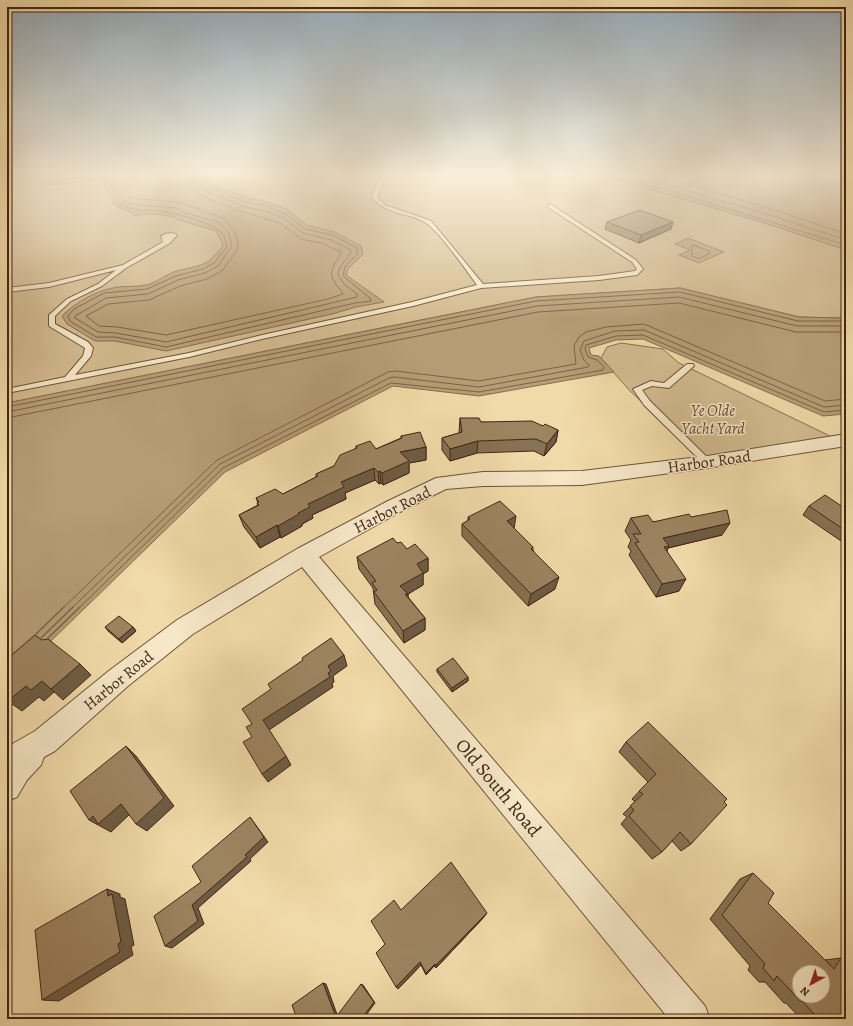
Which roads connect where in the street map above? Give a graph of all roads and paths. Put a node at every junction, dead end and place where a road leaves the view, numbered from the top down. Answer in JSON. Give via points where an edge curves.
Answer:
{"nodes":[{"id":1,"x":431,"y":223,"type":"edge"},
{"id":2,"x":576,"y":223,"type":"edge"},
{"id":3,"x":168,"y":242,"type":"dead end"},
{"id":4,"x":124,"y":267,"type":"junction"},
{"id":5,"x":481,"y":286,"type":"junction"},
{"id":6,"x":7,"y":290,"type":"edge"},
{"id":7,"x":690,"y":366,"type":"dead end"},
{"id":8,"x":68,"y":379,"type":"junction"},
{"id":9,"x":7,"y":391,"type":"edge"},
{"id":10,"x":846,"y":440,"type":"edge"},
{"id":11,"x":707,"y":462,"type":"junction"},
{"id":12,"x":305,"y":555,"type":"junction"},
{"id":13,"x":45,"y":741,"type":"junction"},
{"id":14,"x":7,"y":763,"type":"edge"},
{"id":15,"x":7,"y":786,"type":"edge"},
{"id":16,"x":692,"y":1019,"type":"edge"}],
"edges":[{"from":1,"to":5,"type":"lane"},
{"from":2,"to":5,"type":"lane","via":[[634,261],[640,269],[637,273]]},
{"from":3,"to":4,"type":"lane","via":[[174,235],[164,236],[166,243]]},
{"from":4,"to":6,"type":"lane","via":[[49,285]]},
{"from":4,"to":8,"type":"lane","via":[[100,285],[69,300],[52,315],[51,325],[89,348],[87,356]]},
{"from":5,"to":8,"type":"lane","via":[[413,304]]},
{"from":7,"to":11,"type":"lane","via":[[666,386],[651,383],[637,389]]},
{"from":8,"to":9,"type":"lane"},
{"from":10,"to":11,"type":"street","name":"Harbor Road"},
{"from":11,"to":12,"type":"street","name":"Harbor Road","via":[[582,478],[483,478],[443,483]]},
{"from":12,"to":13,"type":"street","name":"Harbor Road","via":[[184,627]]},
{"from":12,"to":16,"type":"street","name":"Old South Road"},
{"from":13,"to":14,"type":"street","name":"Harbor Road"},
{"from":13,"to":15,"type":"street","via":[[17,770]]}]}
